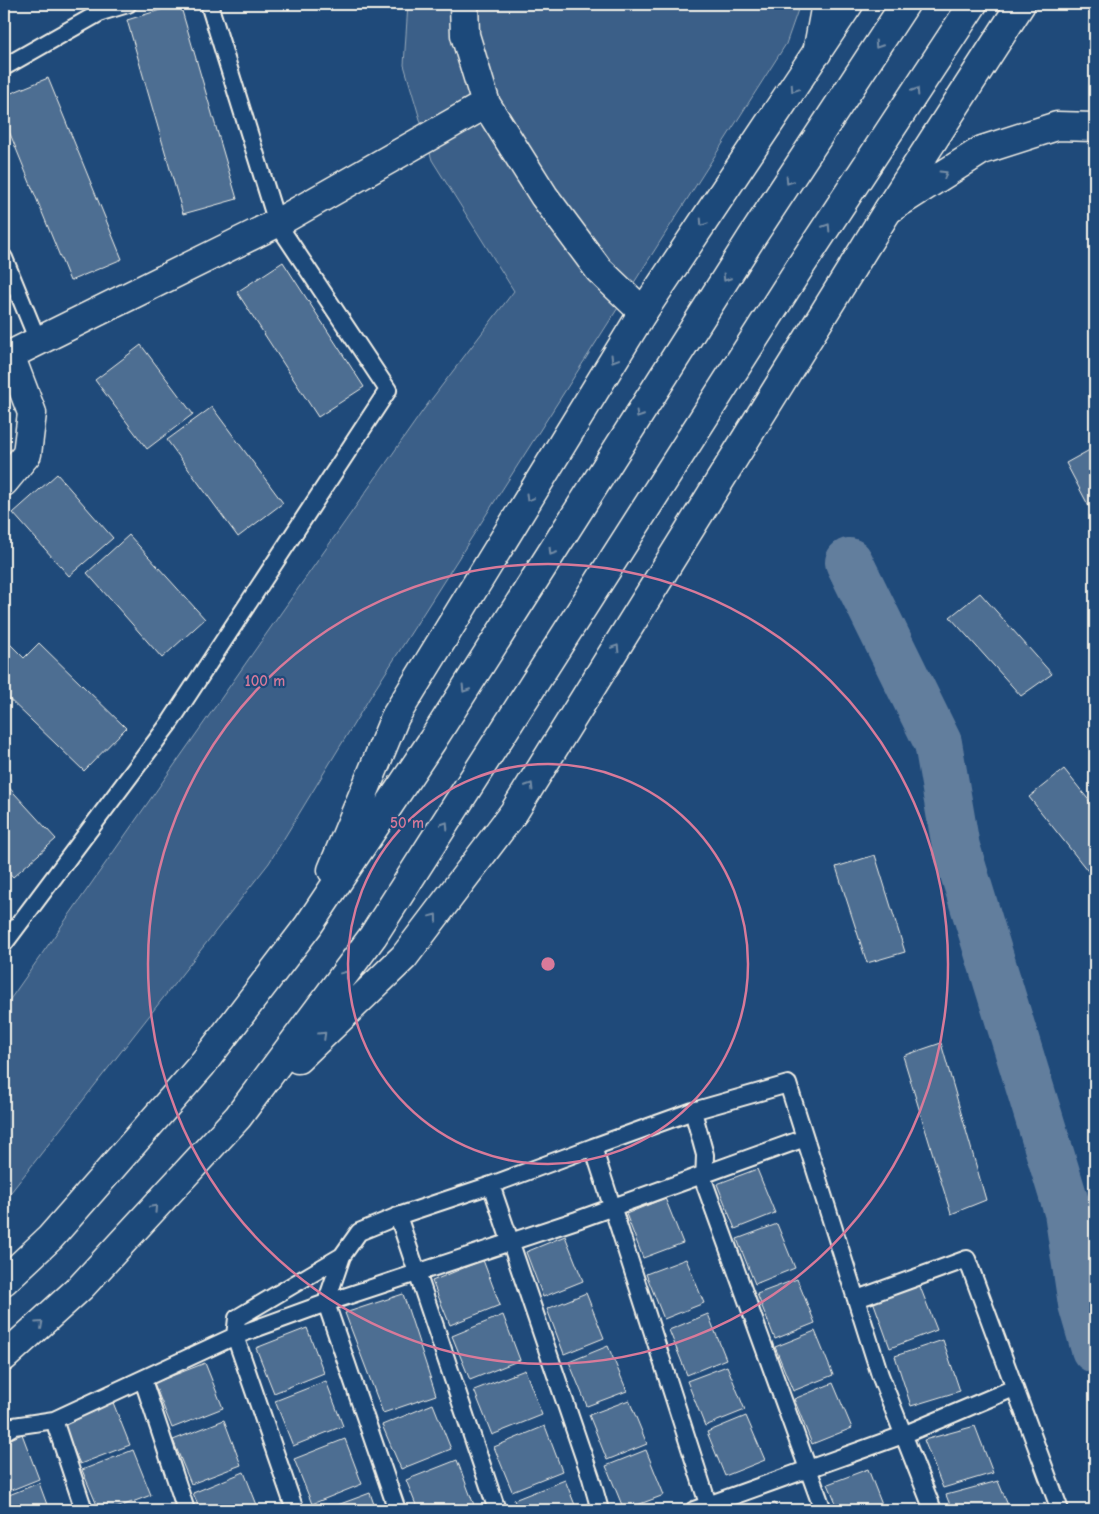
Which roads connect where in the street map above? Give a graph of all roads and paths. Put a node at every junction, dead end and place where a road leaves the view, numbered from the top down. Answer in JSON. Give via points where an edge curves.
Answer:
{"nodes":[{"id":1,"x":128,"y":4,"type":"edge"},
{"id":2,"x":209,"y":4,"type":"edge"},
{"id":3,"x":464,"y":4,"type":"edge"},
{"id":4,"x":826,"y":4,"type":"edge"},
{"id":5,"x":849,"y":4,"type":"edge"},
{"id":6,"x":905,"y":4,"type":"edge"},
{"id":7,"x":972,"y":4,"type":"edge"},
{"id":8,"x":1020,"y":4,"type":"edge"},
{"id":9,"x":817,"y":53,"type":"junction"},
{"id":10,"x":4,"y":67,"type":"edge"},
{"id":11,"x":486,"y":104,"type":"junction"},
{"id":12,"x":1095,"y":127,"type":"edge"},
{"id":13,"x":888,"y":210,"type":"junction"},
{"id":14,"x":277,"y":223,"type":"junction"},
{"id":15,"x":4,"y":258,"type":"edge"},
{"id":16,"x":643,"y":312,"type":"junction"},
{"id":17,"x":38,"y":341,"type":"junction"},
{"id":18,"x":7,"y":356,"type":"edge"},
{"id":19,"x":4,"y":482,"type":"edge"},
{"id":20,"x":308,"y":926,"type":"junction"},
{"id":21,"x":4,"y":944,"type":"edge"},
{"id":22,"x":693,"y":1111,"type":"junction"},
{"id":23,"x":238,"y":1117,"type":"junction"},
{"id":24,"x":805,"y":1138,"type":"junction"},
{"id":25,"x":593,"y":1147,"type":"junction"},
{"id":26,"x":704,"y":1174,"type":"junction"},
{"id":27,"x":491,"y":1185,"type":"junction"},
{"id":28,"x":611,"y":1208,"type":"junction"},
{"id":29,"x":398,"y":1216,"type":"junction"},
{"id":30,"x":510,"y":1242,"type":"junction"},
{"id":31,"x":342,"y":1256,"type":"junction"},
{"id":32,"x":418,"y":1273,"type":"junction"},
{"id":33,"x":4,"y":1281,"type":"edge"},
{"id":34,"x":857,"y":1299,"type":"junction"},
{"id":35,"x":326,"y":1303,"type":"junction"},
{"id":36,"x":235,"y":1336,"type":"junction"},
{"id":37,"x":4,"y":1357,"type":"edge"},
{"id":38,"x":143,"y":1380,"type":"junction"},
{"id":39,"x":1014,"y":1388,"type":"junction"},
{"id":40,"x":54,"y":1420,"type":"junction"},
{"id":41,"x":4,"y":1432,"type":"edge"},
{"id":42,"x":903,"y":1435,"type":"junction"},
{"id":43,"x":807,"y":1469,"type":"junction"},
{"id":44,"x":704,"y":1508,"type":"edge"},
{"id":45,"x":84,"y":1510,"type":"edge"},
{"id":46,"x":186,"y":1510,"type":"edge"},
{"id":47,"x":295,"y":1510,"type":"edge"},
{"id":48,"x":397,"y":1510,"type":"edge"},
{"id":49,"x":497,"y":1510,"type":"edge"},
{"id":50,"x":600,"y":1510,"type":"edge"},
{"id":51,"x":823,"y":1510,"type":"edge"},
{"id":52,"x":933,"y":1510,"type":"edge"},
{"id":53,"x":1060,"y":1510,"type":"edge"}],
"edges":[{"from":1,"to":10,"type":"lane","via":[[101,12]]},
{"from":2,"to":14,"type":"lane"},
{"from":3,"to":11,"type":"main road","via":[[465,35]]},
{"from":4,"to":9,"type":"main road"},
{"from":5,"to":9,"type":"main road"},
{"from":6,"to":20,"type":"main road","one_way":true,"via":[[752,237],[432,741]]},
{"from":23,"to":7,"type":"main road","one_way":true,"via":[[373,936]]},
{"from":8,"to":13,"type":"main road"},
{"from":9,"to":16,"type":"main road","one_way":true},
{"from":11,"to":14,"type":"main road"},
{"from":11,"to":16,"type":"main road","via":[[544,196],[599,270]]},
{"from":13,"to":12,"type":"main road","one_way":true,"via":[[982,150],[1057,126]]},
{"from":23,"to":13,"type":"main road","one_way":true,"via":[[404,957],[514,812]]},
{"from":14,"to":17,"type":"main road"},
{"from":14,"to":21,"type":"lane","via":[[388,390],[171,721]]},
{"from":15,"to":17,"type":"lane"},
{"from":16,"to":20,"type":"main road","one_way":true,"via":[[395,717]]},
{"from":17,"to":18,"type":"main road"},
{"from":18,"to":19,"type":"main road","via":[[32,413],[27,454]]},
{"from":20,"to":33,"type":"main road","via":[[200,1066],[50,1238]]},
{"from":22,"to":24,"type":"lane","via":[[788,1084]]},
{"from":22,"to":25,"type":"lane"},
{"from":22,"to":26,"type":"lane","via":[[705,1155]]},
{"from":37,"to":23,"type":"main road","one_way":true,"via":[[81,1287]]},
{"from":24,"to":26,"type":"lane"},
{"from":24,"to":34,"type":"lane"},
{"from":25,"to":27,"type":"lane"},
{"from":25,"to":28,"type":"lane"},
{"from":26,"to":28,"type":"lane"},
{"from":26,"to":43,"type":"lane","via":[[704,1182]]},
{"from":27,"to":29,"type":"lane"},
{"from":27,"to":30,"type":"lane"},
{"from":28,"to":30,"type":"lane"},
{"from":28,"to":44,"type":"lane"},
{"from":29,"to":31,"type":"lane","via":[[359,1232]]},
{"from":29,"to":32,"type":"lane"},
{"from":30,"to":32,"type":"lane"},
{"from":30,"to":50,"type":"lane"},
{"from":31,"to":35,"type":"lane"},
{"from":31,"to":36,"type":"lane","via":[[237,1318]]},
{"from":32,"to":35,"type":"lane"},
{"from":32,"to":49,"type":"lane"},
{"from":34,"to":39,"type":"lane","via":[[967,1259]]},
{"from":34,"to":42,"type":"lane","via":[[880,1375]]},
{"from":35,"to":36,"type":"lane"},
{"from":35,"to":48,"type":"lane"},
{"from":36,"to":38,"type":"lane"},
{"from":36,"to":47,"type":"lane"},
{"from":38,"to":40,"type":"lane"},
{"from":38,"to":46,"type":"lane"},
{"from":39,"to":42,"type":"lane"},
{"from":39,"to":53,"type":"lane"},
{"from":40,"to":41,"type":"lane","via":[[14,1426]]},
{"from":40,"to":45,"type":"lane"},
{"from":42,"to":43,"type":"lane"},
{"from":42,"to":52,"type":"lane"},
{"from":43,"to":44,"type":"lane"},
{"from":43,"to":51,"type":"lane"}]}
